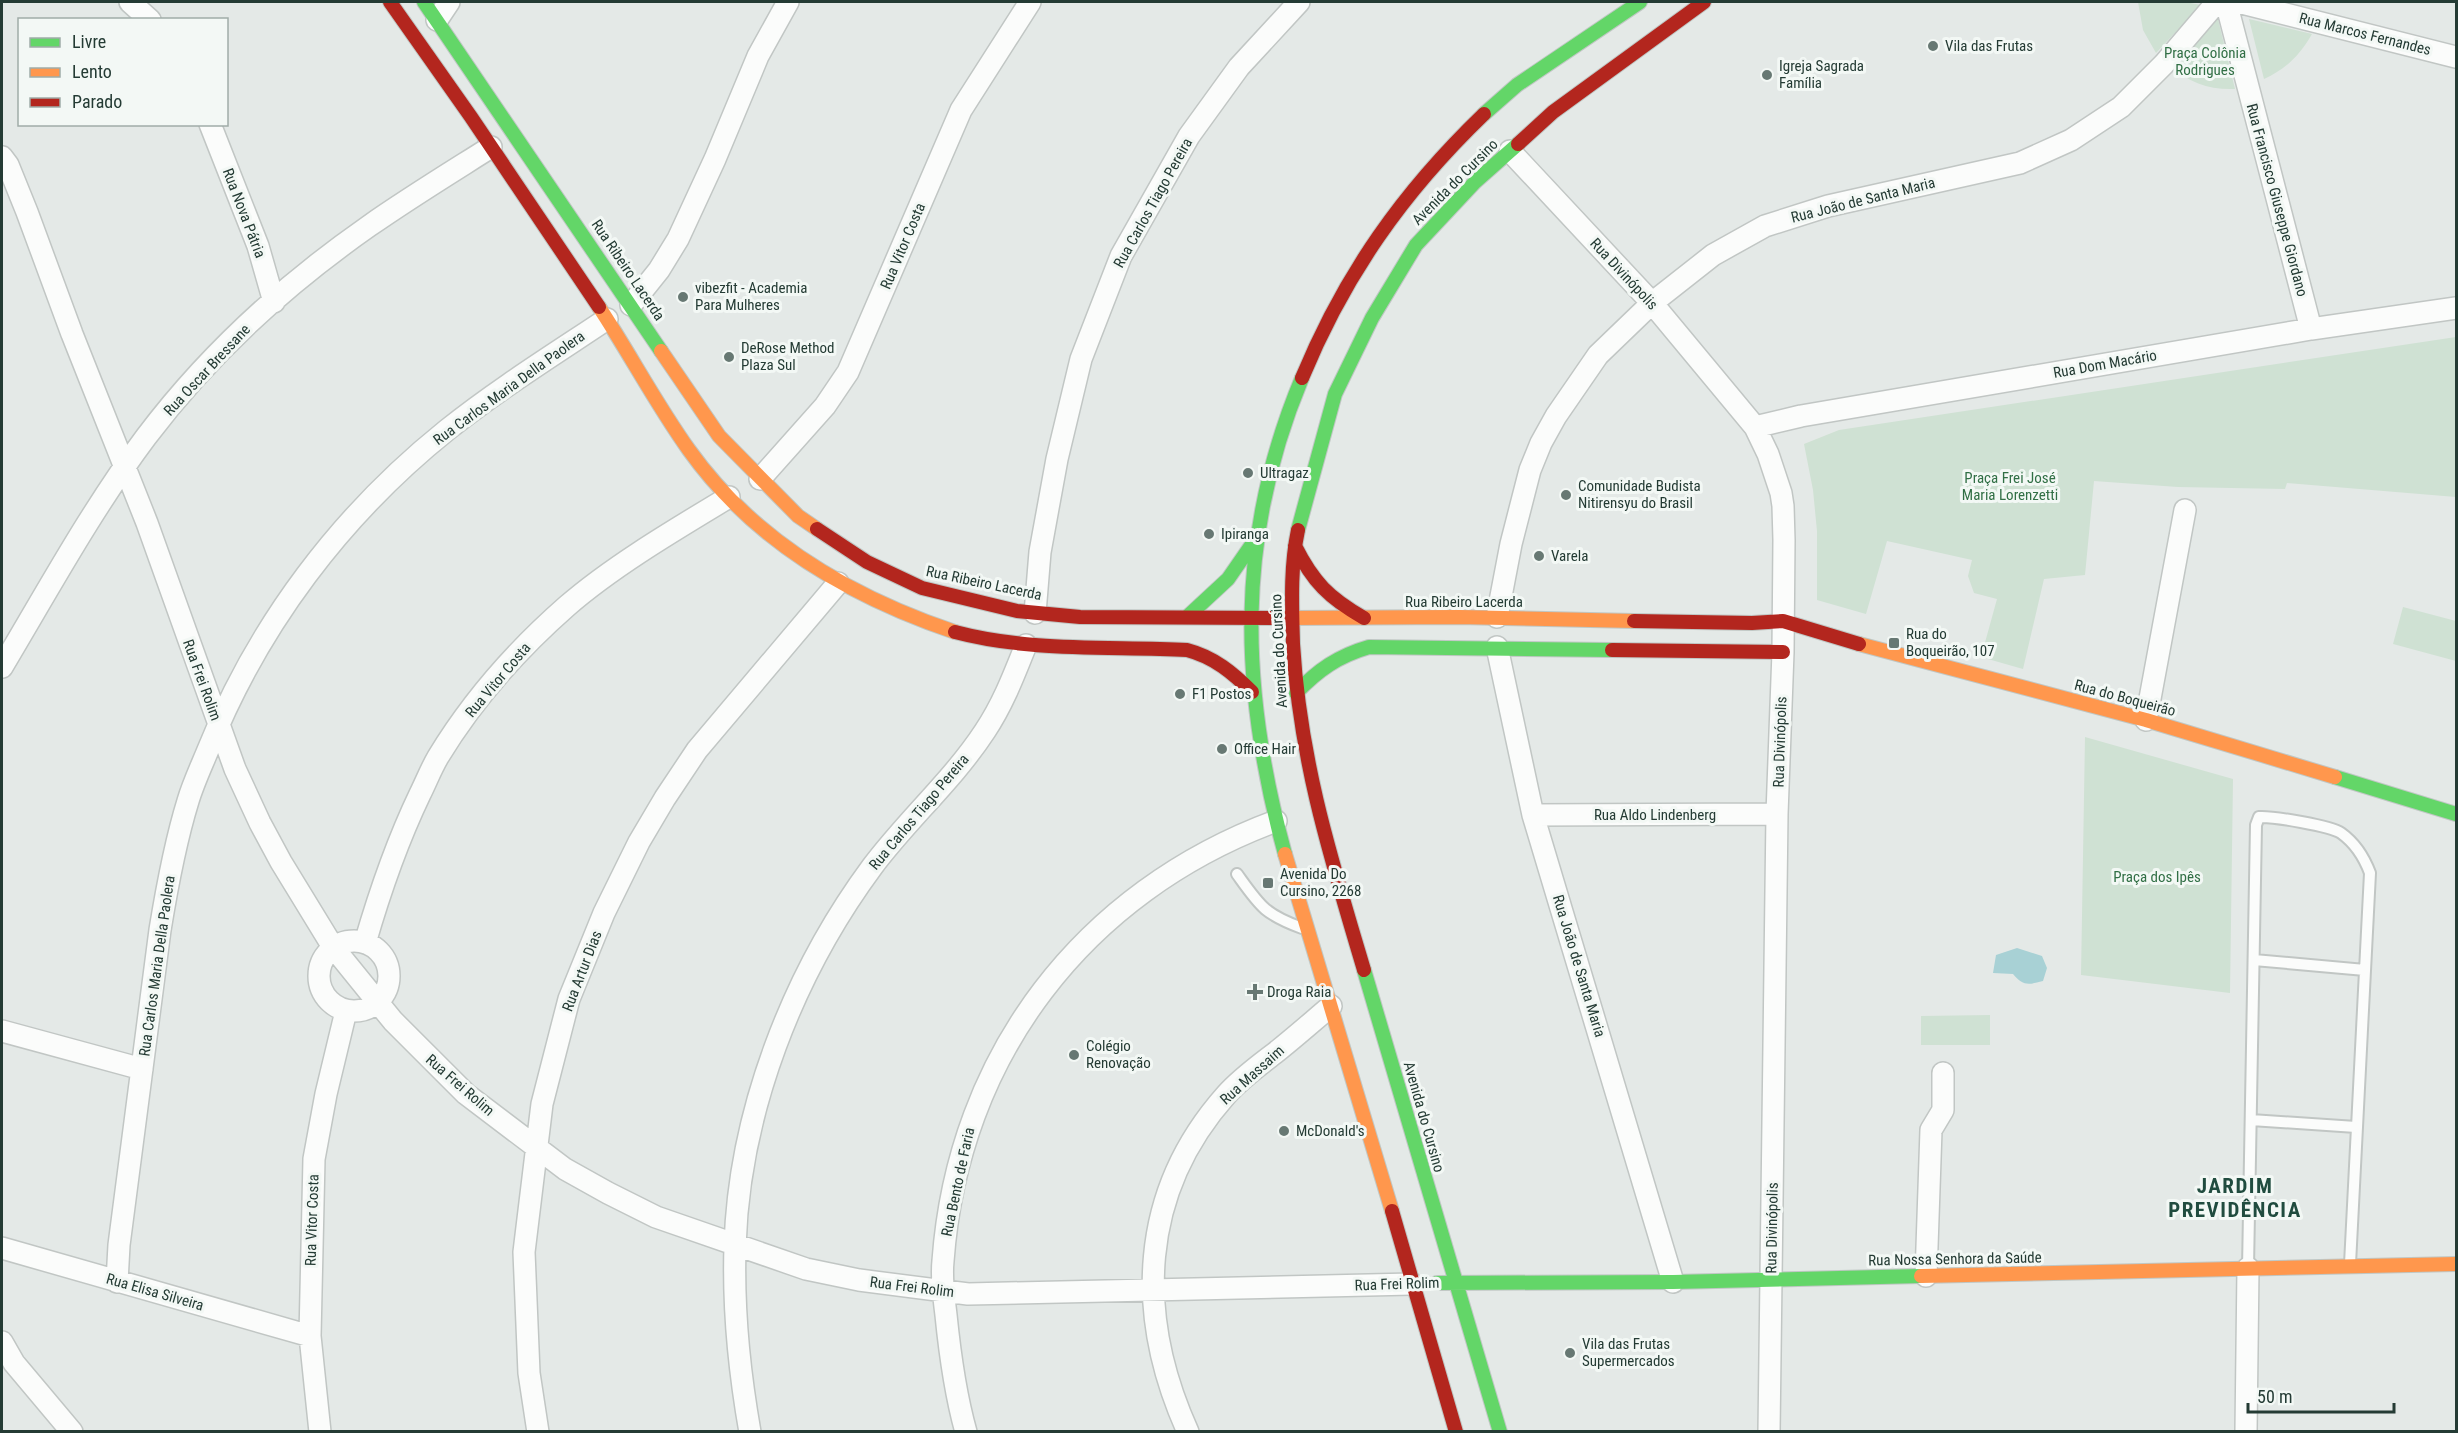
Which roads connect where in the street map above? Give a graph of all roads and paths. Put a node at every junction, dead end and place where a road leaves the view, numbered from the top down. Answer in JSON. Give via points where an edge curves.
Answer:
{"nodes":[{"id":1,"x":130,"y":2,"type":"edge"},
{"id":2,"x":390,"y":2,"type":"edge"},
{"id":3,"x":424,"y":2,"type":"edge"},
{"id":4,"x":449,"y":2,"type":"edge"},
{"id":5,"x":788,"y":2,"type":"edge"},
{"id":6,"x":1030,"y":2,"type":"edge"},
{"id":7,"x":1299,"y":2,"type":"edge"},
{"id":8,"x":1640,"y":2,"type":"edge"},
{"id":9,"x":1704,"y":2,"type":"edge"},
{"id":10,"x":2217,"y":2,"type":"edge"},
{"id":11,"x":2226,"y":2,"type":"edge"},
{"id":12,"x":2238,"y":2,"type":"edge"},
{"id":13,"x":148,"y":18,"type":"edge"},
{"id":14,"x":436,"y":20,"type":"junction"},
{"id":15,"x":2457,"y":57,"type":"edge"},
{"id":16,"x":211,"y":126,"type":"edge"},
{"id":17,"x":491,"y":147,"type":"junction"},
{"id":18,"x":1510,"y":151,"type":"junction"},
{"id":19,"x":2,"y":157,"type":"edge"},
{"id":20,"x":274,"y":302,"type":"junction"},
{"id":21,"x":1652,"y":303,"type":"junction"},
{"id":22,"x":632,"y":305,"type":"junction"},
{"id":23,"x":2457,"y":308,"type":"edge"},
{"id":24,"x":607,"y":319,"type":"junction"},
{"id":25,"x":2311,"y":329,"type":"junction"},
{"id":26,"x":1755,"y":427,"type":"junction"},
{"id":27,"x":125,"y":469,"type":"junction"},
{"id":28,"x":760,"y":479,"type":"junction"},
{"id":29,"x":729,"y":497,"type":"junction"},
{"id":30,"x":2185,"y":510,"type":"dead end"},
{"id":31,"x":1257,"y":537,"type":"junction"},
{"id":32,"x":1295,"y":546,"type":"junction"},
{"id":33,"x":838,"y":583,"type":"junction"},
{"id":34,"x":1035,"y":613,"type":"junction"},
{"id":35,"x":1187,"y":617,"type":"junction"},
{"id":36,"x":1249,"y":617,"type":"junction"},
{"id":37,"x":1292,"y":617,"type":"junction"},
{"id":38,"x":1497,"y":617,"type":"junction"},
{"id":39,"x":1372,"y":619,"type":"junction"},
{"id":40,"x":1783,"y":621,"type":"junction"},
{"id":41,"x":1335,"y":633,"type":"dead end"},
{"id":42,"x":1026,"y":645,"type":"junction"},
{"id":43,"x":1298,"y":646,"type":"junction"},
{"id":44,"x":1497,"y":647,"type":"junction"},
{"id":45,"x":1783,"y":652,"type":"junction"},
{"id":46,"x":1281,"y":660,"type":"dead end"},
{"id":47,"x":2,"y":668,"type":"edge"},
{"id":48,"x":1266,"y":674,"type":"dead end"},
{"id":49,"x":1252,"y":692,"type":"junction"},
{"id":50,"x":1296,"y":693,"type":"junction"},
{"id":51,"x":2146,"y":720,"type":"junction"},
{"id":52,"x":218,"y":724,"type":"junction"},
{"id":53,"x":1777,"y":814,"type":"junction"},
{"id":54,"x":2457,"y":814,"type":"edge"},
{"id":55,"x":1533,"y":815,"type":"junction"},
{"id":56,"x":1276,"y":821,"type":"junction"},
{"id":57,"x":1237,"y":874,"type":"dead end"},
{"id":58,"x":1308,"y":931,"type":"junction"},
{"id":59,"x":365,"y":943,"type":"junction"},
{"id":60,"x":333,"y":947,"type":"junction"},
{"id":61,"x":2254,"y":960,"type":"junction"},
{"id":62,"x":2365,"y":970,"type":"junction"},
{"id":63,"x":377,"y":1003,"type":"junction"},
{"id":64,"x":1331,"y":1006,"type":"junction"},
{"id":65,"x":346,"y":1011,"type":"junction"},
{"id":66,"x":2,"y":1031,"type":"edge"},
{"id":67,"x":142,"y":1069,"type":"junction"},
{"id":68,"x":1943,"y":1073,"type":"dead end"},
{"id":69,"x":2251,"y":1120,"type":"junction"},
{"id":70,"x":2356,"y":1127,"type":"junction"},
{"id":71,"x":536,"y":1147,"type":"junction"},
{"id":72,"x":735,"y":1245,"type":"junction"},
{"id":73,"x":2,"y":1248,"type":"edge"},
{"id":74,"x":2457,"y":1264,"type":"edge"},
{"id":75,"x":2350,"y":1266,"type":"junction"},
{"id":76,"x":2248,"y":1268,"type":"junction"},
{"id":77,"x":1926,"y":1276,"type":"junction"},
{"id":78,"x":1771,"y":1279,"type":"junction"},
{"id":79,"x":117,"y":1282,"type":"junction"},
{"id":80,"x":1455,"y":1282,"type":"junction"},
{"id":81,"x":1673,"y":1282,"type":"junction"},
{"id":82,"x":1412,"y":1284,"type":"junction"},
{"id":83,"x":1153,"y":1290,"type":"junction"},
{"id":84,"x":943,"y":1291,"type":"junction"},
{"id":85,"x":310,"y":1336,"type":"junction"},
{"id":86,"x":2,"y":1342,"type":"edge"},
{"id":87,"x":72,"y":1431,"type":"edge"},
{"id":88,"x":320,"y":1431,"type":"edge"},
{"id":89,"x":538,"y":1431,"type":"edge"},
{"id":90,"x":750,"y":1431,"type":"edge"},
{"id":91,"x":966,"y":1431,"type":"edge"},
{"id":92,"x":1188,"y":1431,"type":"edge"},
{"id":93,"x":1456,"y":1431,"type":"edge"},
{"id":94,"x":1500,"y":1431,"type":"edge"},
{"id":95,"x":1769,"y":1431,"type":"edge"},
{"id":96,"x":2246,"y":1431,"type":"edge"}],
"edges":[{"from":1,"to":13,"type":"street"},
{"from":2,"to":17,"type":"main road"},
{"from":3,"to":14,"type":"main road","name":"Rua Ribeiro Lacerda"},
{"from":4,"to":14,"type":"street"},
{"from":5,"to":22,"type":"street","via":[[758,56],[678,238]]},
{"from":6,"to":28,"type":"street","name":"Rua Vitor Costa","via":[[961,110],[848,372],[825,406]]},
{"from":7,"to":34,"type":"street","name":"Rua Carlos Tiago Pereira","via":[[1239,67],[1189,136],[1121,256],[1081,359],[1059,448],[1040,552]]},
{"from":8,"to":31,"type":"main road","name":"Avenida do Cursino","via":[[1504,95],[1433,164],[1376,236],[1300,376],[1265,494]]},
{"from":9,"to":18,"type":"main road","name":"Avenida do Cursino","via":[[1553,112]]},
{"from":10,"to":21,"type":"street","name":"Rua João de Santa Maria","via":[[2121,107],[2071,140],[2020,163],[1828,206],[1765,226],[1713,255]]},
{"from":11,"to":25,"type":"street","name":"Rua Francisco Giuseppe Giordano"},
{"from":12,"to":15,"type":"street","name":"Rua Marcos Fernandes"},
{"from":14,"to":22,"type":"main road","name":"Rua Ribeiro Lacerda"},
{"from":16,"to":20,"type":"street","name":"Rua Nova Pátria","via":[[258,246]]},
{"from":17,"to":20,"type":"street","name":"Rua Oscar Bressane","via":[[369,226]]},
{"from":17,"to":24,"type":"main road"},
{"from":18,"to":21,"type":"street","name":"Rua Divinópolis"},
{"from":18,"to":32,"type":"main road","name":"Avenida do Cursino","via":[[1416,245],[1372,318],[1335,394]]},
{"from":19,"to":27,"type":"street","name":"Rua Frei Rolim","via":[[27,212]]},
{"from":20,"to":27,"type":"street","name":"Rua Oscar Bressane","via":[[180,396]]},
{"from":21,"to":26,"type":"street","name":"Rua Divinópolis"},
{"from":21,"to":38,"type":"street","name":"Rua João de Santa Maria","via":[[1598,355],[1541,443],[1511,544]]},
{"from":22,"to":28,"type":"main road","name":"Rua Ribeiro Lacerda","via":[[719,436]]},
{"from":23,"to":25,"type":"street","name":"Rua Dom Macário"},
{"from":24,"to":29,"type":"main road","via":[[670,422]]},
{"from":24,"to":52,"type":"street","name":"Rua Carlos Maria Della Paolera","via":[[447,430],[363,507],[326,548],[273,623]]},
{"from":25,"to":26,"type":"street","name":"Rua Dom Macário"},
{"from":26,"to":40,"type":"street","name":"Rua Divinópolis","via":[[1768,454],[1783,506]]},
{"from":27,"to":47,"type":"street","name":"Rua Oscar Bressane"},
{"from":27,"to":52,"type":"street","name":"Rua Frei Rolim"},
{"from":28,"to":34,"type":"main road","name":"Rua Ribeiro Lacerda","via":[[798,516],[867,562],[922,588]]},
{"from":29,"to":33,"type":"main road","via":[[755,523]]},
{"from":29,"to":59,"type":"street","name":"Rua Vitor Costa","via":[[595,585],[519,651],[437,758],[404,827]]},
{"from":30,"to":51,"type":"street"},
{"from":31,"to":35,"type":"main road","via":[[1228,579]]},
{"from":31,"to":36,"type":"main road","name":"Avenida do Cursino"},
{"from":32,"to":37,"type":"main road","name":"Avenida do Cursino"},
{"from":32,"to":39,"type":"main road","via":[[1319,588],[1338,604]]},
{"from":33,"to":42,"type":"main road","via":[[879,604],[956,632]]},
{"from":33,"to":71,"type":"street","name":"Rua Artur Dias","via":[[697,750],[639,842],[604,913],[569,999],[542,1104]]},
{"from":34,"to":35,"type":"main road","name":"Rua Ribeiro Lacerda"},
{"from":35,"to":36,"type":"main road","name":"Rua Ribeiro Lacerda"},
{"from":36,"to":37,"type":"main road","name":"Rua Ribeiro Lacerda"},
{"from":36,"to":49,"type":"main road","name":"Avenida do Cursino"},
{"from":37,"to":39,"type":"main road","name":"Rua Ribeiro Lacerda"},
{"from":37,"to":43,"type":"main road","name":"Avenida do Cursino"},
{"from":38,"to":39,"type":"main road","name":"Rua Ribeiro Lacerda"},
{"from":38,"to":40,"type":"main road","name":"Rua Ribeiro Lacerda"},
{"from":39,"to":41,"type":"main road"},
{"from":40,"to":45,"type":"street","name":"Rua Divinópolis"},
{"from":40,"to":51,"type":"main road","name":"Rua do Boqueirão"},
{"from":42,"to":49,"type":"main road","via":[[1202,653],[1222,664]]},
{"from":42,"to":72,"type":"street","name":"Rua Carlos Tiago Pereira","via":[[986,731],[900,831],[846,903],[794,999],[757,1105],[742,1181]]},
{"from":43,"to":46,"type":"main road"},
{"from":43,"to":50,"type":"main road","name":"Avenida do Cursino"},
{"from":44,"to":45,"type":"main road"},
{"from":44,"to":50,"type":"main road","via":[[1369,647],[1327,662]]},
{"from":44,"to":55,"type":"street","name":"Rua João de Santa Maria"},
{"from":45,"to":53,"type":"street","name":"Rua Divinópolis"},
{"from":48,"to":49,"type":"main road"},
{"from":49,"to":56,"type":"main road","name":"Avenida do Cursino"},
{"from":50,"to":80,"type":"main road","name":"Avenida do Cursino","via":[[1320,822]]},
{"from":51,"to":54,"type":"main road","name":"Rua do Boqueirão"},
{"from":52,"to":60,"type":"street","name":"Rua Frei Rolim","via":[[260,824]]},
{"from":52,"to":67,"type":"street","name":"Rua Carlos Maria Della Paolera","via":[[188,800],[169,878]]},
{"from":53,"to":55,"type":"street","name":"Rua Aldo Lindenberg"},
{"from":53,"to":78,"type":"street","name":"Rua Divinópolis"},
{"from":55,"to":81,"type":"street","name":"Rua João de Santa Maria"},
{"from":56,"to":58,"type":"main road","name":"Avenida do Cursino"},
{"from":56,"to":84,"type":"street","name":"Rua Bento de Faria","via":[[1235,836],[1143,891],[1103,923],[1046,983],[994,1068],[970,1126],[950,1213],[942,1262]]},
{"from":57,"to":58,"type":"lane","via":[[1269,914]]},
{"from":58,"to":64,"type":"main road","name":"Avenida do Cursino"},
{"from":59,"to":60,"type":"street","via":[[354,941]]},
{"from":59,"to":63,"type":"street","via":[[376,949],[389,969],[385,993]]},
{"from":60,"to":63,"type":"street","name":"Rua Frei Rolim"},
{"from":60,"to":65,"type":"street","via":[[320,966],[320,989],[335,1007]]},
{"from":61,"to":62,"type":"lane"},
{"from":61,"to":62,"type":"lane","via":[[2256,825],[2259,817],[2271,816],[2339,832],[2363,854],[2370,873]]},
{"from":61,"to":69,"type":"lane"},
{"from":62,"to":70,"type":"lane"},
{"from":63,"to":65,"type":"street","via":[[357,1012]]},
{"from":63,"to":71,"type":"street","name":"Rua Frei Rolim","via":[[466,1094]]},
{"from":64,"to":82,"type":"main road","name":"Avenida do Cursino"},
{"from":64,"to":83,"type":"street","name":"Rua Massaim","via":[[1228,1093],[1199,1128],[1175,1174],[1159,1220]]},
{"from":65,"to":85,"type":"street","name":"Rua Vitor Costa","via":[[314,1158]]},
{"from":66,"to":67,"type":"street"},
{"from":67,"to":79,"type":"street","name":"Rua Carlos Maria Della Paolera"},
{"from":68,"to":77,"type":"street","via":[[1943,1110],[1931,1130]]},
{"from":69,"to":70,"type":"lane"},
{"from":69,"to":76,"type":"lane"},
{"from":70,"to":75,"type":"lane"},
{"from":71,"to":72,"type":"street","name":"Rua Frei Rolim","via":[[608,1193],[656,1216]]},
{"from":71,"to":89,"type":"street","name":"Rua Artur Dias","via":[[524,1252],[529,1373]]},
{"from":72,"to":84,"type":"street","name":"Rua Frei Rolim","via":[[806,1269]]},
{"from":72,"to":90,"type":"street","name":"Rua Carlos Tiago Pereira","via":[[736,1329]]},
{"from":73,"to":79,"type":"street","name":"Rua Elisa Silveira"},
{"from":74,"to":75,"type":"main road","name":"Rua Nossa Senhora da Saúde"},
{"from":75,"to":76,"type":"main road","name":"Rua Nossa Senhora da Saúde"},
{"from":76,"to":77,"type":"main road","name":"Rua Nossa Senhora da Saúde"},
{"from":76,"to":96,"type":"street"},
{"from":77,"to":78,"type":"main road","name":"Rua Nossa Senhora da Saúde"},
{"from":78,"to":81,"type":"main road","name":"Rua Nossa Senhora da Saúde"},
{"from":78,"to":95,"type":"street","name":"Rua Divinópolis"},
{"from":79,"to":85,"type":"street","name":"Rua Elisa Silveira"},
{"from":80,"to":81,"type":"main road","name":"Rua Nossa Senhora da Saúde"},
{"from":80,"to":82,"type":"main road","name":"Rua Frei Rolim"},
{"from":80,"to":94,"type":"main road","name":"Avenida do Cursino"},
{"from":82,"to":83,"type":"street","name":"Rua Frei Rolim"},
{"from":82,"to":93,"type":"main road","name":"Avenida do Cursino"},
{"from":83,"to":84,"type":"street","name":"Rua Frei Rolim","via":[[968,1294]]},
{"from":83,"to":92,"type":"street","name":"Rua Massaim","via":[[1163,1361]]},
{"from":84,"to":91,"type":"street","name":"Rua Bento de Faria","via":[[950,1359]]},
{"from":85,"to":88,"type":"street","name":"Rua Vitor Costa"},
{"from":86,"to":87,"type":"street","via":[[14,1363]]}]}
